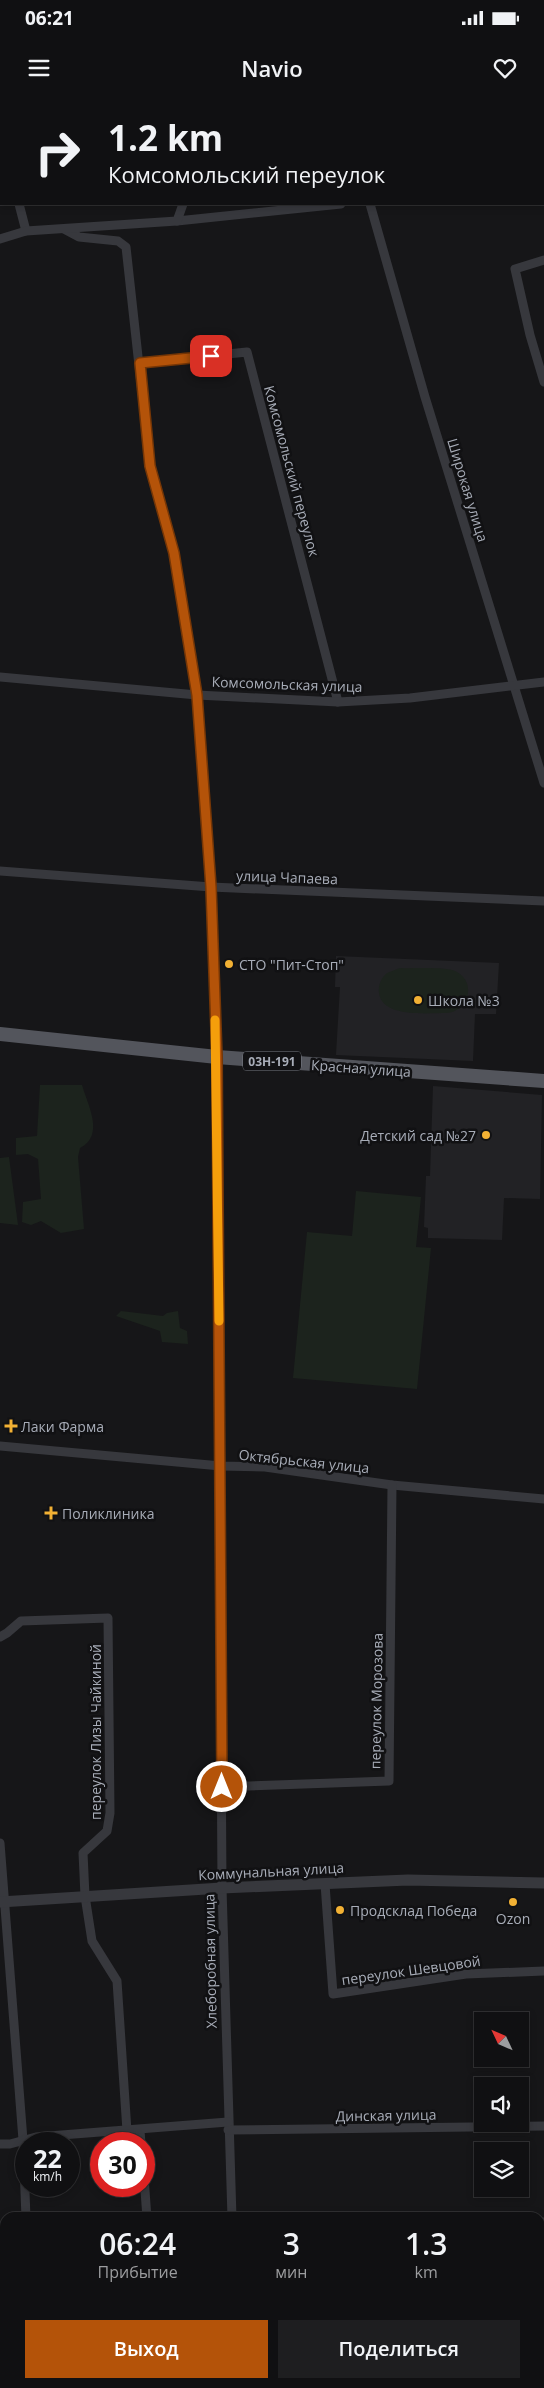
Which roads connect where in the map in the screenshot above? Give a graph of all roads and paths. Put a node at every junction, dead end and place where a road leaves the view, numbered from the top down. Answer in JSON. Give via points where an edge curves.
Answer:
{"nodes":[{"id":1,"x":19,"y":205,"type":"edge"},
{"id":2,"x":183,"y":205,"type":"edge"},
{"id":3,"x":331,"y":205,"type":"edge"},
{"id":4,"x":370,"y":205,"type":"edge"},
{"id":5,"x":177,"y":221,"type":"junction"},
{"id":6,"x":64,"y":229,"type":"junction"},
{"id":7,"x":26,"y":231,"type":"junction"},
{"id":8,"x":0,"y":239,"type":"edge"},
{"id":9,"x":544,"y":260,"type":"edge"},
{"id":10,"x":140,"y":363,"type":"junction"},
{"id":11,"x":544,"y":382,"type":"edge"},
{"id":12,"x":0,"y":677,"type":"edge"},
{"id":13,"x":544,"y":682,"type":"edge"},
{"id":14,"x":514,"y":685,"type":"junction"},
{"id":15,"x":197,"y":695,"type":"junction"},
{"id":16,"x":338,"y":702,"type":"junction"},
{"id":17,"x":544,"y":783,"type":"edge"},
{"id":18,"x":0,"y":871,"type":"edge"},
{"id":19,"x":211,"y":887,"type":"junction"},
{"id":20,"x":544,"y":902,"type":"edge"},
{"id":21,"x":0,"y":1034,"type":"edge"},
{"id":22,"x":217,"y":1057,"type":"junction"},
{"id":23,"x":544,"y":1081,"type":"edge"},
{"id":24,"x":0,"y":1446,"type":"edge"},
{"id":25,"x":221,"y":1466,"type":"junction"},
{"id":26,"x":392,"y":1485,"type":"junction"},
{"id":27,"x":544,"y":1499,"type":"edge"},
{"id":28,"x":0,"y":1637,"type":"edge"},
{"id":29,"x":222,"y":1787,"type":"junction"},
{"id":30,"x":0,"y":1843,"type":"edge"},
{"id":31,"x":544,"y":1882,"type":"edge"},
{"id":32,"x":325,"y":1884,"type":"junction"},
{"id":33,"x":222,"y":1888,"type":"junction"},
{"id":34,"x":85,"y":1896,"type":"junction"},
{"id":35,"x":2,"y":1902,"type":"edge"},
{"id":36,"x":544,"y":1971,"type":"edge"},
{"id":37,"x":228,"y":2126,"type":"junction"},
{"id":38,"x":544,"y":2126,"type":"edge"},
{"id":39,"x":140,"y":2130,"type":"joint"},
{"id":40,"x":127,"y":2131,"type":"junction"},
{"id":41,"x":21,"y":2132,"type":"edge"},
{"id":42,"x":80,"y":2134,"type":"edge"},
{"id":43,"x":15,"y":2141,"type":"edge"},
{"id":44,"x":0,"y":2144,"type":"edge"},
{"id":45,"x":25,"y":2197,"type":"edge"},
{"id":46,"x":145,"y":2197,"type":"edge"},
{"id":47,"x":26,"y":2212,"type":"edge"},
{"id":48,"x":147,"y":2212,"type":"edge"},
{"id":49,"x":232,"y":2212,"type":"edge"}],
"edges":[{"from":1,"to":7,"type":"street"},
{"from":2,"to":5,"type":"street"},
{"from":3,"to":5,"type":"street"},
{"from":4,"to":14,"type":"street","name":"Широкая улица","via":[[425,397]]},
{"from":5,"to":6,"type":"street"},
{"from":6,"to":7,"type":"street"},
{"from":6,"to":10,"type":"street","name":"Хлеборобная улица","via":[[79,237],[118,241],[126,246]]},
{"from":7,"to":8,"type":"street"},
{"from":9,"to":11,"type":"street","via":[[515,269]]},
{"from":10,"to":15,"type":"street","name":"Хлеборобная улица","via":[[150,466],[174,553]]},
{"from":10,"to":16,"type":"street","name":"Комсомольский переулок","via":[[247,352]]},
{"from":12,"to":15,"type":"street","name":"Комсомольская улица"},
{"from":13,"to":14,"type":"street","name":"Комсомольская улица"},
{"from":14,"to":16,"type":"street","name":"Комсомольская улица","via":[[410,698]]},
{"from":14,"to":17,"type":"street","name":"Широкая улица"},
{"from":15,"to":16,"type":"street","name":"Комсомольская улица"},
{"from":15,"to":19,"type":"street","name":"Хлеборобная улица"},
{"from":18,"to":19,"type":"street","name":"улица Чапаева"},
{"from":19,"to":20,"type":"street","name":"улица Чапаева"},
{"from":19,"to":22,"type":"street","name":"Хлеборобная улица"},
{"from":21,"to":22,"type":"main road","name":"Красная улица","number":"03Н-191"},
{"from":22,"to":23,"type":"main road","name":"Красная улица","number":"03Н-191"},
{"from":22,"to":25,"type":"street","name":"Хлеборобная улица"},
{"from":24,"to":25,"type":"street","name":"Октябрьская улица"},
{"from":25,"to":26,"type":"street","name":"Октябрьская улица","via":[[264,1467]]},
{"from":25,"to":29,"type":"street","name":"Хлеборобная улица"},
{"from":26,"to":27,"type":"street","name":"Октябрьская улица"},
{"from":26,"to":29,"type":"street","name":"переулок Морозова","via":[[389,1781]]},
{"from":28,"to":34,"type":"street","name":"переулок Лизы Чайкиной","via":[[21,1621],[108,1618],[110,1813],[108,1830],[83,1853]]},
{"from":29,"to":33,"type":"street","name":"Хлеборобная улица"},
{"from":30,"to":35,"type":"street"},
{"from":31,"to":32,"type":"street","name":"Коммунальная улица","via":[[408,1880]]},
{"from":32,"to":33,"type":"street","name":"Коммунальная улица"},
{"from":32,"to":36,"type":"street","name":"переулок Шевцовой","via":[[333,1994],[466,1974]]},
{"from":33,"to":34,"type":"street","name":"Коммунальная улица"},
{"from":33,"to":37,"type":"street","name":"Хлеборобная улица"},
{"from":34,"to":35,"type":"street","name":"Коммунальная улица"},
{"from":34,"to":40,"type":"street","via":[[92,1941],[117,1982]]},
{"from":35,"to":41,"type":"street"},
{"from":37,"to":38,"type":"street","name":"Динская улица"},
{"from":37,"to":39,"type":"street","name":"Динская улица"},
{"from":37,"to":49,"type":"street","name":"Хлеборобная улица"},
{"from":39,"to":40,"type":"street","name":"Динская улица"},
{"from":40,"to":42,"type":"street","name":"Динская улица"},
{"from":43,"to":44,"type":"street","name":"Динская улица"},
{"from":45,"to":47,"type":"street"},
{"from":46,"to":48,"type":"street"}]}
